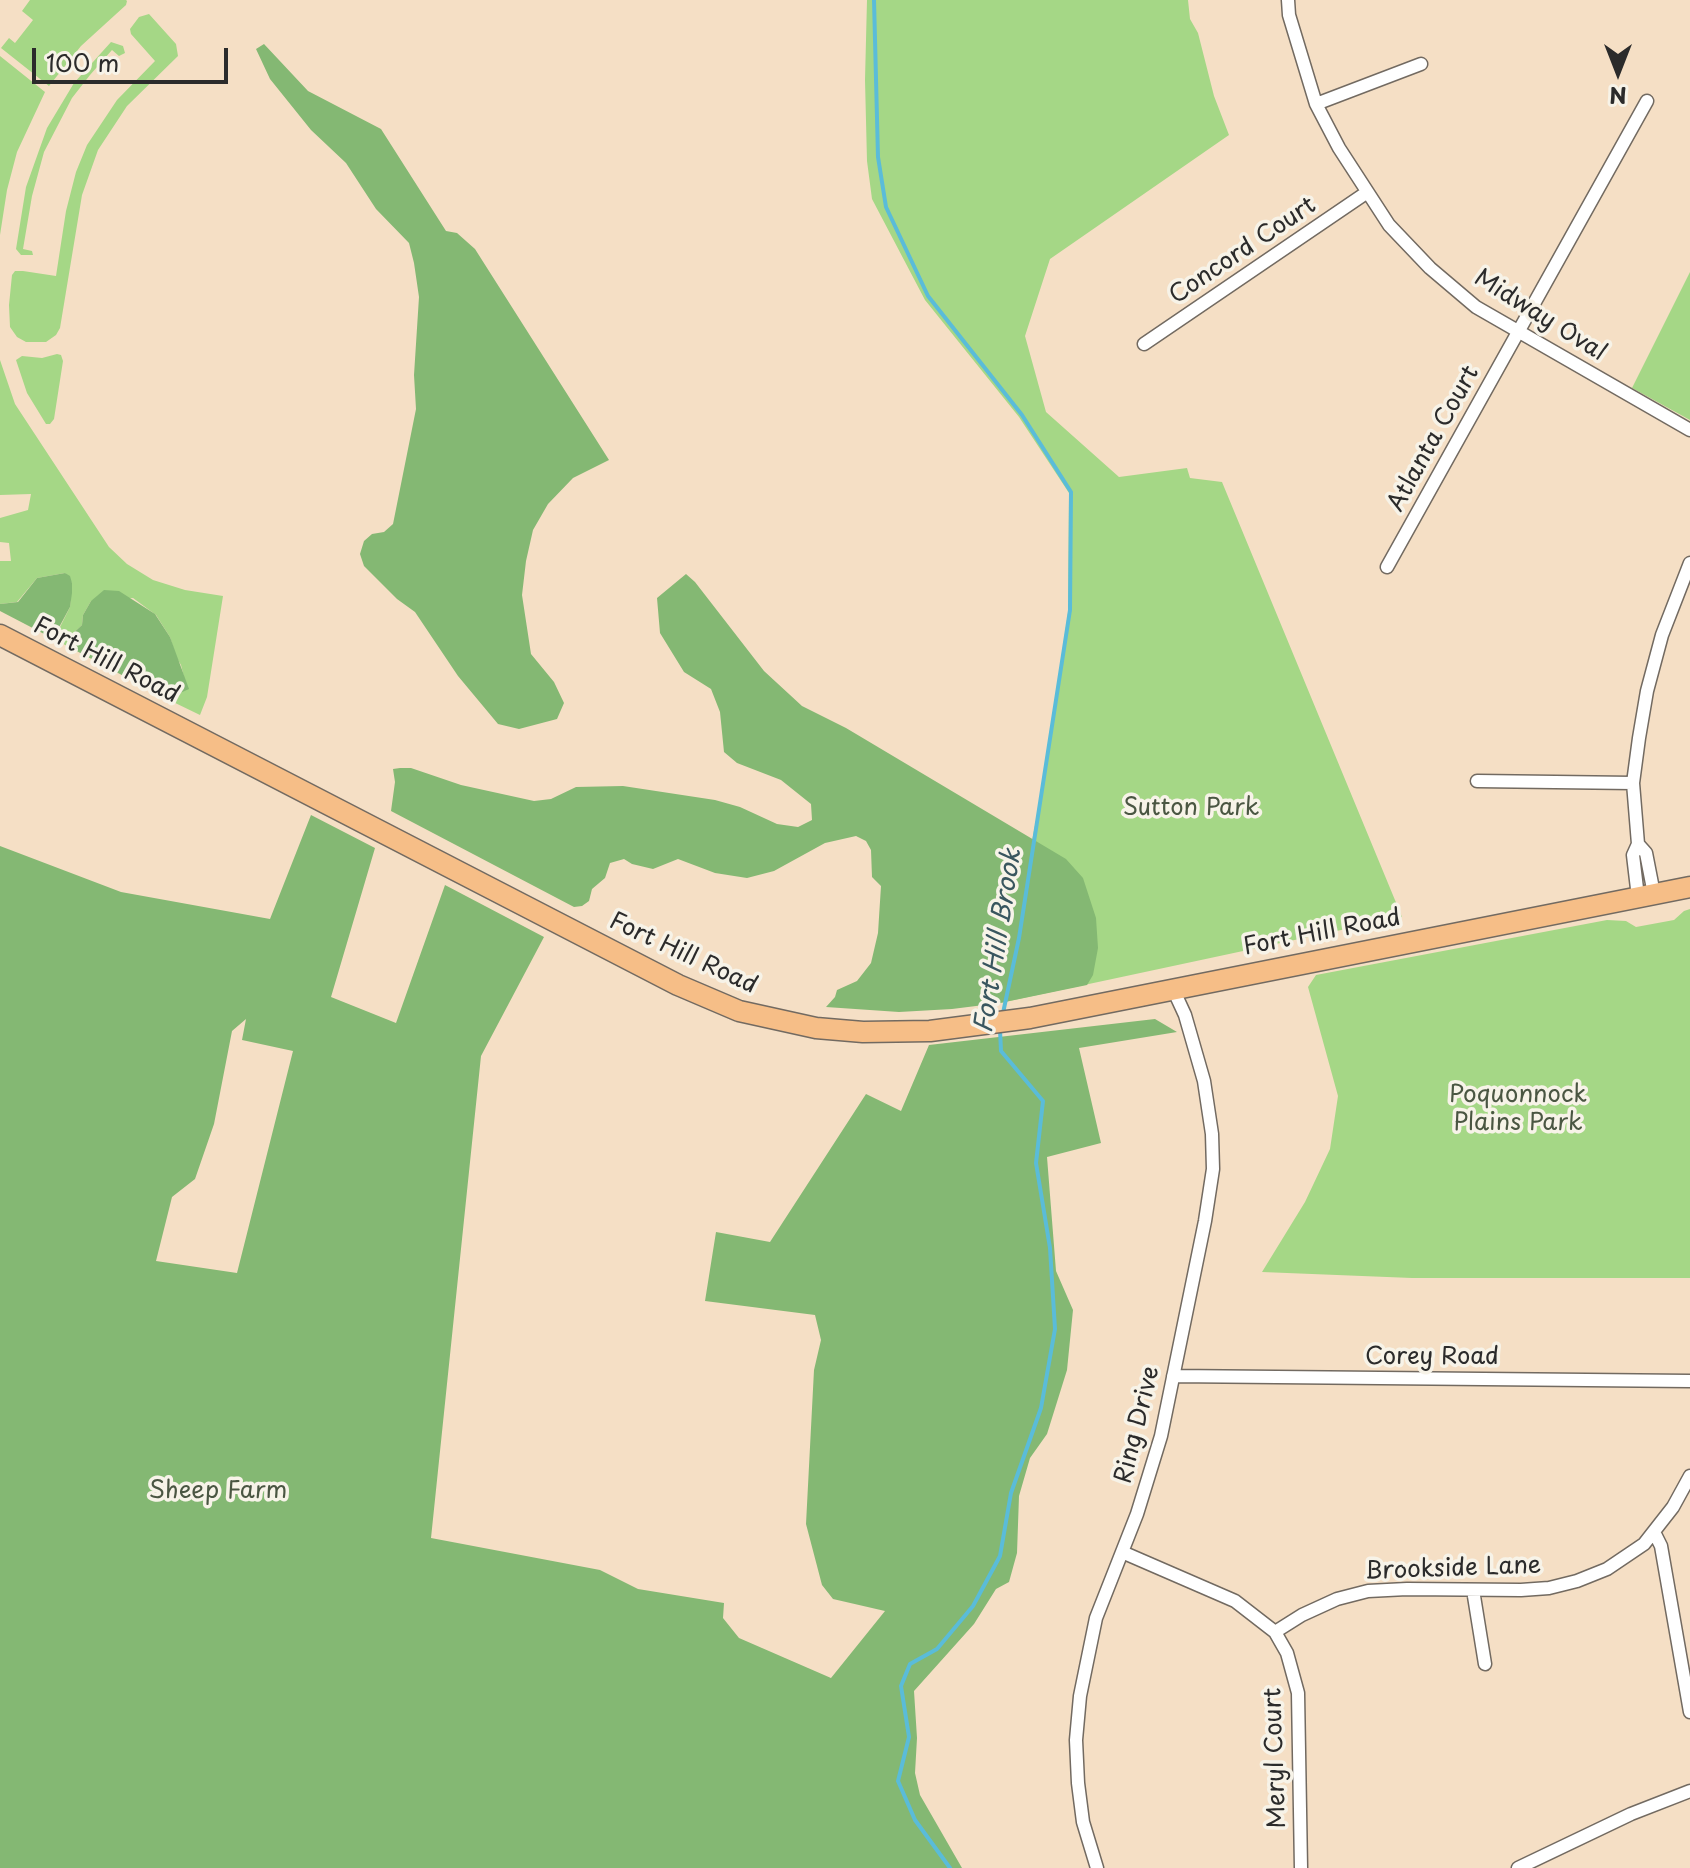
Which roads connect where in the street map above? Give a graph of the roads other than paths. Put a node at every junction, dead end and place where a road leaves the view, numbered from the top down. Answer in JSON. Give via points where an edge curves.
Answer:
{"nodes":[{"id":1,"x":1288,"y":0,"type":"edge"},
{"id":2,"x":1421,"y":64,"type":"dead end"},
{"id":3,"x":1647,"y":101,"type":"dead end"},
{"id":4,"x":1316,"y":104,"type":"junction"},
{"id":5,"x":1366,"y":193,"type":"junction"},
{"id":6,"x":1519,"y":332,"type":"junction"},
{"id":7,"x":1144,"y":344,"type":"dead end"},
{"id":8,"x":1690,"y":430,"type":"edge"},
{"id":9,"x":1690,"y":563,"type":"edge"},
{"id":10,"x":1387,"y":567,"type":"dead end"},
{"id":11,"x":0,"y":635,"type":"edge"},
{"id":12,"x":1477,"y":781,"type":"dead end"},
{"id":13,"x":1633,"y":783,"type":"junction"},
{"id":14,"x":1690,"y":887,"type":"edge"},
{"id":15,"x":1646,"y":895,"type":"junction"},
{"id":16,"x":1173,"y":989,"type":"junction"},
{"id":17,"x":1173,"y":1376,"type":"junction"},
{"id":18,"x":1690,"y":1381,"type":"edge"},
{"id":19,"x":1690,"y":1476,"type":"edge"},
{"id":20,"x":1654,"y":1532,"type":"junction"},
{"id":21,"x":1122,"y":1552,"type":"junction"},
{"id":22,"x":1473,"y":1590,"type":"junction"},
{"id":23,"x":1275,"y":1632,"type":"junction"},
{"id":24,"x":1485,"y":1664,"type":"dead end"},
{"id":25,"x":1690,"y":1712,"type":"edge"},
{"id":26,"x":1690,"y":1791,"type":"edge"},
{"id":27,"x":1097,"y":1868,"type":"edge"},
{"id":28,"x":1301,"y":1868,"type":"edge"},
{"id":29,"x":1518,"y":1868,"type":"edge"}],
"edges":[{"from":1,"to":4,"type":"street","name":"Midway Oval"},
{"from":2,"to":4,"type":"street"},
{"from":3,"to":6,"type":"street","name":"Atlanta Court"},
{"from":4,"to":5,"type":"street","name":"Midway Oval"},
{"from":5,"to":6,"type":"street","name":"Midway Oval","via":[[1430,268],[1476,307]]},
{"from":5,"to":7,"type":"street","name":"Concord Court"},
{"from":6,"to":8,"type":"street","name":"Midway Oval"},
{"from":6,"to":10,"type":"street","name":"Atlanta Court"},
{"from":9,"to":13,"type":"street","via":[[1647,691]]},
{"from":11,"to":16,"type":"main road","name":"Fort Hill Road","via":[[678,985],[776,1021],[838,1031],[930,1031]]},
{"from":12,"to":13,"type":"street"},
{"from":13,"to":15,"type":"street","via":[[1638,844],[1633,855]]},
{"from":14,"to":15,"type":"main road","name":"Fort Hill Road"},
{"from":15,"to":16,"type":"main road","name":"Fort Hill Road"},
{"from":16,"to":17,"type":"street","name":"Ring Drive","via":[[1204,1081],[1214,1155]]},
{"from":17,"to":18,"type":"street","name":"Corey Road"},
{"from":17,"to":21,"type":"street","name":"Ring Drive","via":[[1151,1472]]},
{"from":19,"to":20,"type":"street","name":"Brookside Lane"},
{"from":20,"to":22,"type":"street","name":"Brookside Lane","via":[[1622,1560],[1577,1581],[1549,1588]]},
{"from":20,"to":25,"type":"street","via":[[1661,1546]]},
{"from":21,"to":23,"type":"street","name":"Meryl Court","via":[[1235,1601]]},
{"from":21,"to":27,"type":"street","name":"Ring Drive","via":[[1096,1618],[1076,1740],[1083,1822]]},
{"from":22,"to":23,"type":"street","name":"Brookside Lane","via":[[1368,1591],[1337,1599]]},
{"from":22,"to":24,"type":"street"},
{"from":23,"to":28,"type":"street","name":"Meryl Court","via":[[1298,1693]]},
{"from":26,"to":29,"type":"street"}]}
